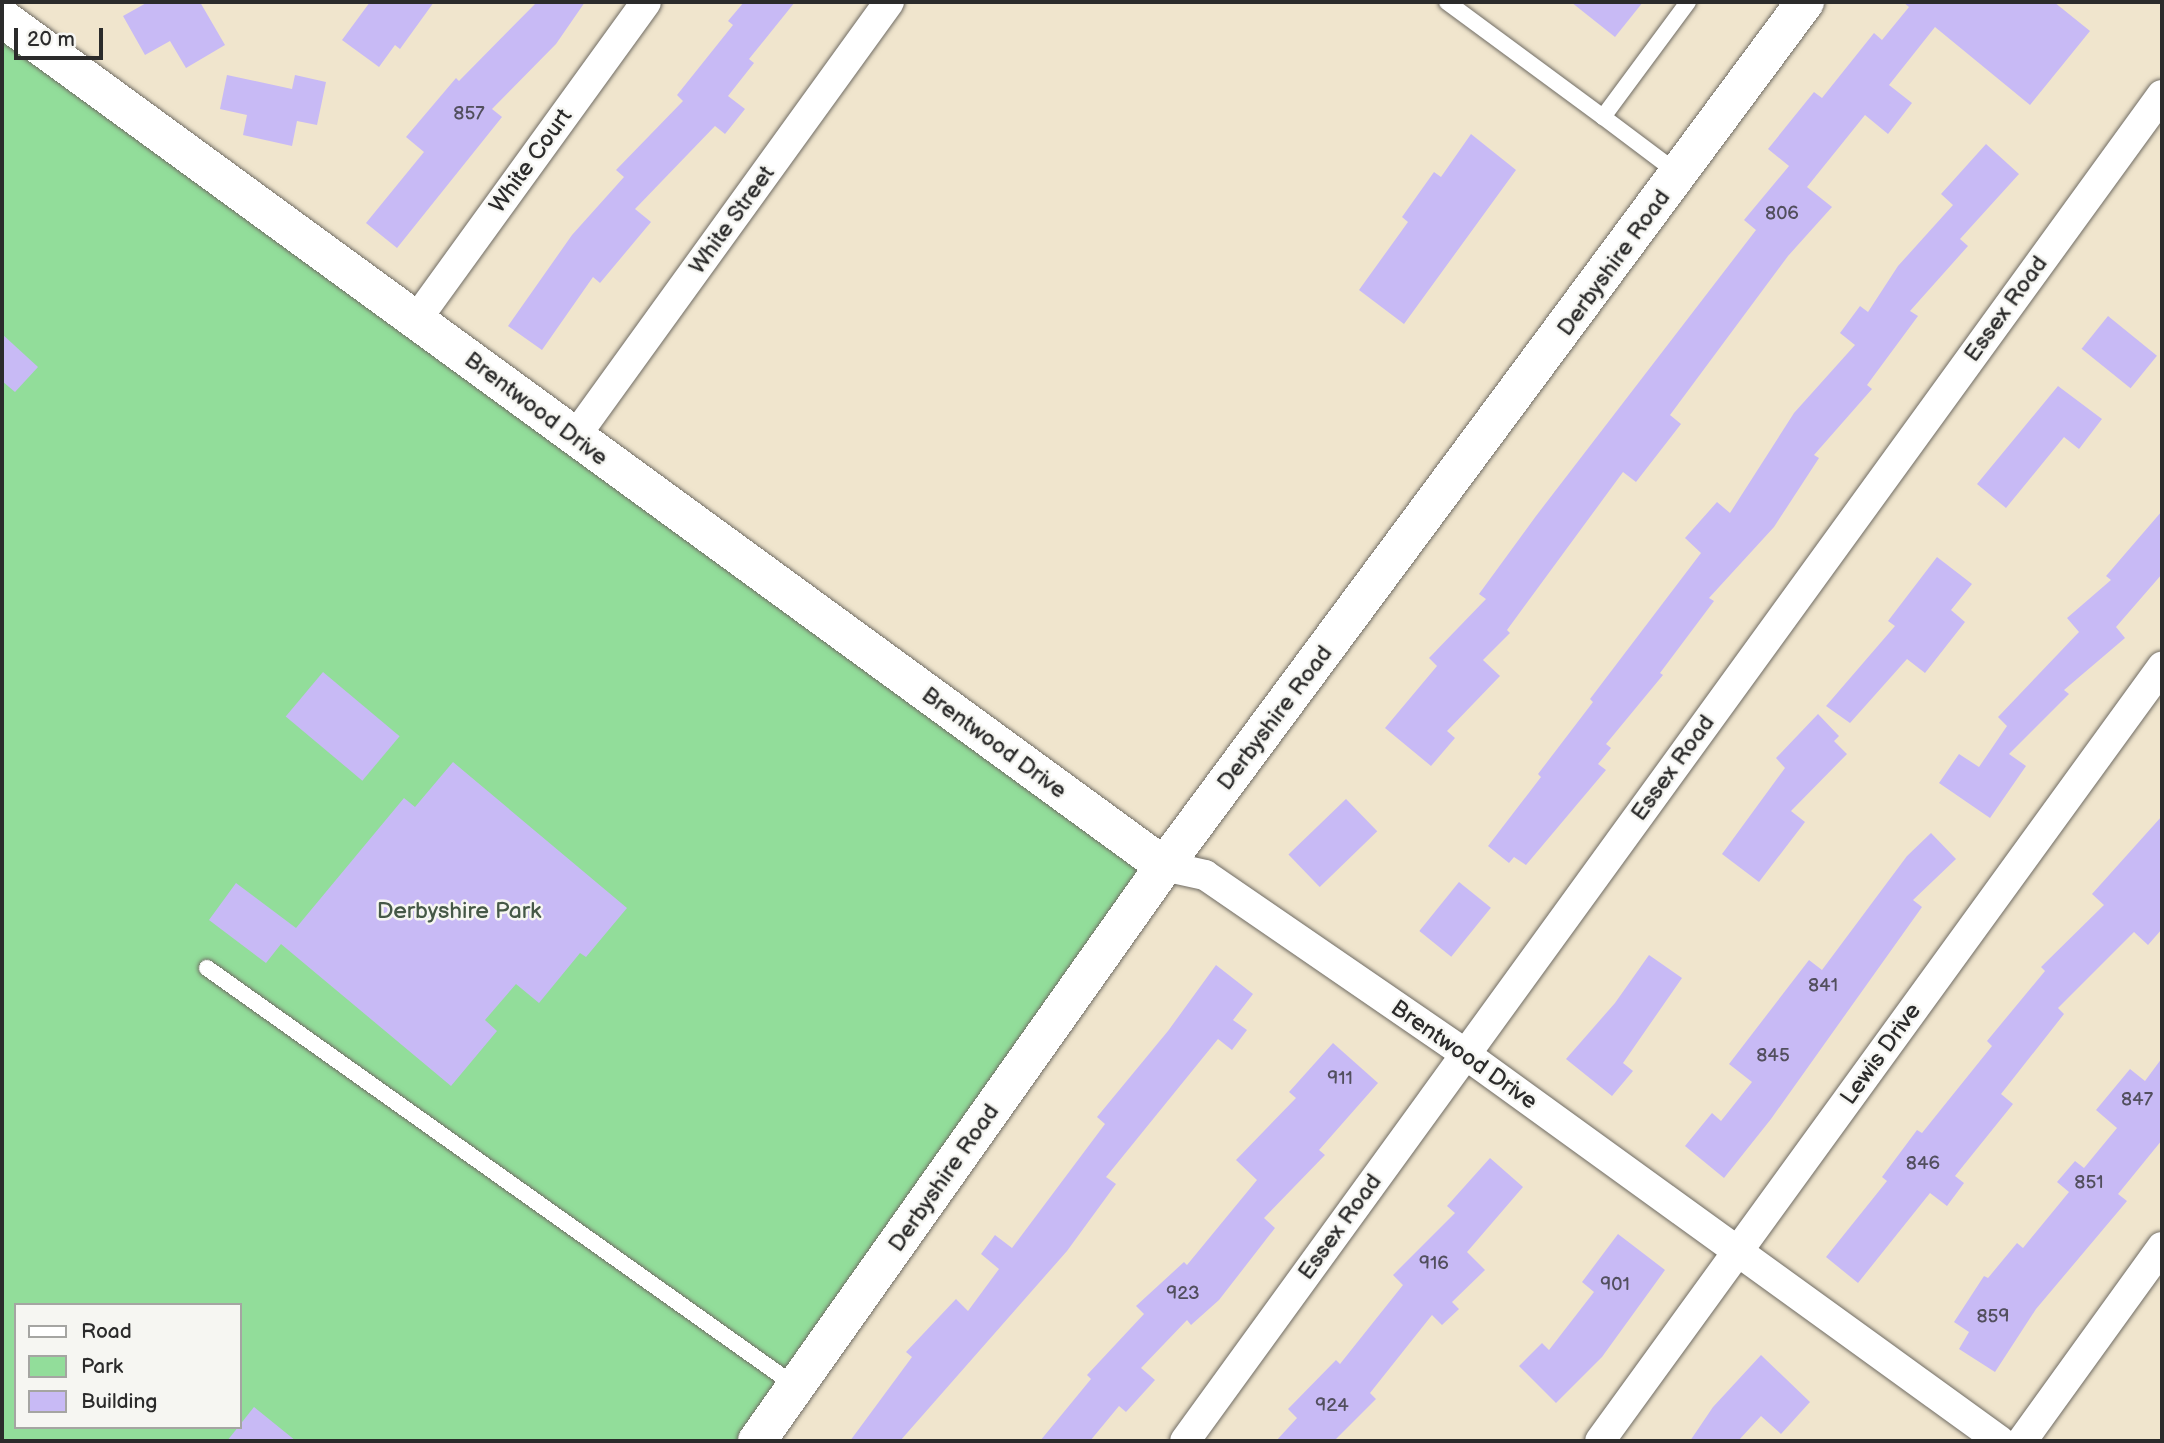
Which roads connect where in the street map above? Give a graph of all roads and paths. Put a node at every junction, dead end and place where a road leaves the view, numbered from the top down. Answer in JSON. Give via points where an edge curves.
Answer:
{"nodes":[{"id":1,"x":646,"y":2,"type":"edge"},
{"id":2,"x":889,"y":2,"type":"edge"},
{"id":3,"x":1447,"y":2,"type":"edge"},
{"id":4,"x":1688,"y":2,"type":"edge"},
{"id":5,"x":1805,"y":2,"type":"edge"},
{"id":6,"x":2,"y":18,"type":"edge"},
{"id":7,"x":2162,"y":95,"type":"edge"},
{"id":8,"x":1603,"y":117,"type":"junction"},
{"id":9,"x":1679,"y":174,"type":"junction"},
{"id":10,"x":416,"y":320,"type":"junction"},
{"id":11,"x":575,"y":438,"type":"junction"},
{"id":12,"x":2162,"y":667,"type":"edge"},
{"id":13,"x":1164,"y":866,"type":"junction"},
{"id":14,"x":207,"y":968,"type":"dead end"},
{"id":15,"x":1465,"y":1054,"type":"junction"},
{"id":16,"x":2162,"y":1247,"type":"edge"},
{"id":17,"x":1737,"y":1252,"type":"junction"},
{"id":18,"x":797,"y":1387,"type":"junction"},
{"id":19,"x":757,"y":1441,"type":"edge"},
{"id":20,"x":1185,"y":1441,"type":"edge"},
{"id":21,"x":1600,"y":1441,"type":"edge"},
{"id":22,"x":2000,"y":1441,"type":"edge"},
{"id":23,"x":2022,"y":1441,"type":"edge"}],
"edges":[{"from":1,"to":10,"type":"street","name":"White Court"},
{"from":2,"to":11,"type":"street","name":"White Street"},
{"from":3,"to":8,"type":"lane"},
{"from":4,"to":8,"type":"lane"},
{"from":5,"to":9,"type":"street","name":"Derbyshire Road"},
{"from":6,"to":10,"type":"street","name":"Brentwood Drive"},
{"from":7,"to":15,"type":"street","name":"Essex Road"},
{"from":8,"to":9,"type":"lane"},
{"from":9,"to":13,"type":"street","name":"Derbyshire Road"},
{"from":10,"to":11,"type":"street","name":"Brentwood Drive"},
{"from":11,"to":13,"type":"street","name":"Brentwood Drive"},
{"from":12,"to":17,"type":"street","name":"Lewis Drive"},
{"from":13,"to":15,"type":"street","name":"Brentwood Drive","via":[[1205,875]]},
{"from":13,"to":18,"type":"street","name":"Derbyshire Road"},
{"from":14,"to":18,"type":"lane"},
{"from":15,"to":17,"type":"street","name":"Brentwood Drive"},
{"from":15,"to":20,"type":"street","name":"Essex Road"},
{"from":16,"to":23,"type":"street"},
{"from":17,"to":21,"type":"street","name":"Lewis Drive"},
{"from":17,"to":22,"type":"street","name":"Brentwood Drive"},
{"from":18,"to":19,"type":"street","name":"Derbyshire Road"}]}
